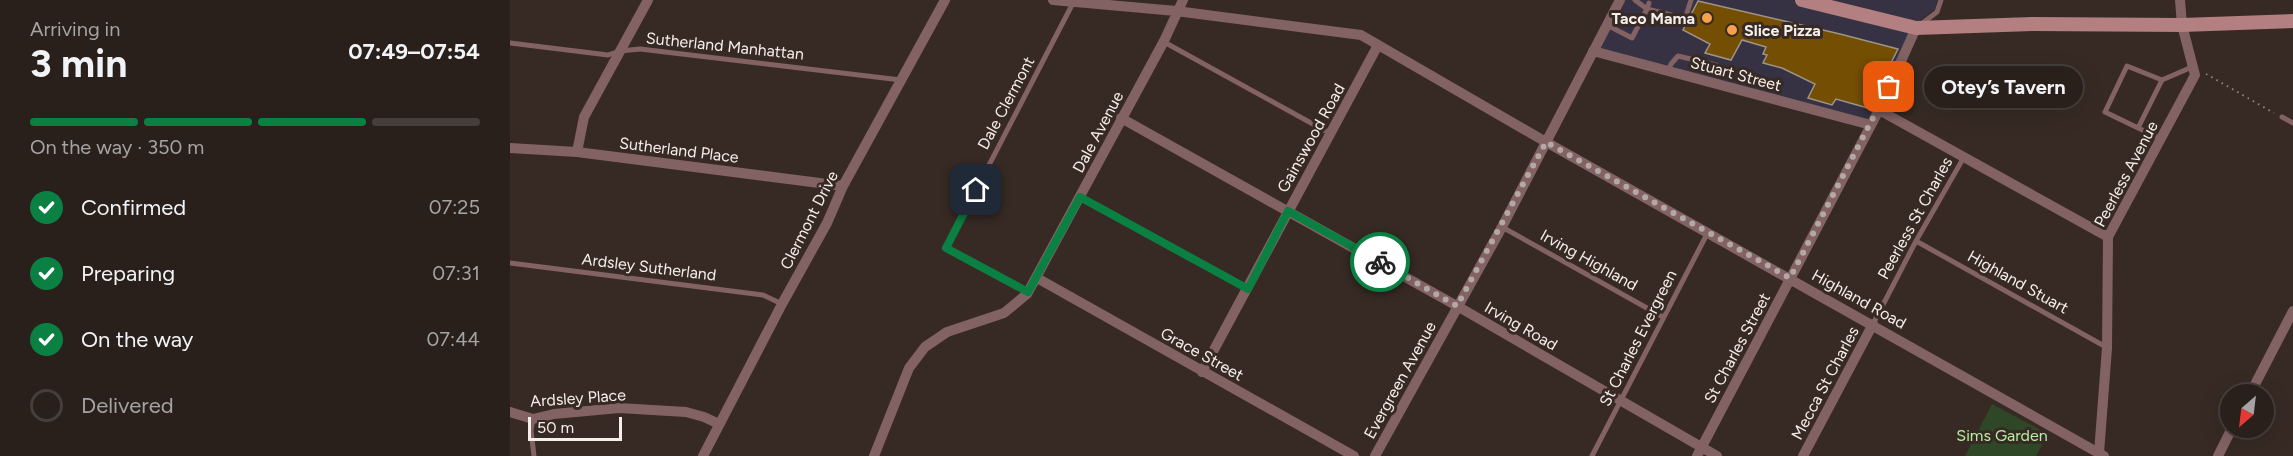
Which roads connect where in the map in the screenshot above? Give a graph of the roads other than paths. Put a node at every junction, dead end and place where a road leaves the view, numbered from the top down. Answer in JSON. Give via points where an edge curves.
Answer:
{"nodes":[{"id":1,"x":648,"y":0,"type":"edge"},
{"id":2,"x":945,"y":0,"type":"edge"},
{"id":3,"x":1053,"y":0,"type":"edge"},
{"id":4,"x":1057,"y":0,"type":"edge"},
{"id":5,"x":1183,"y":0,"type":"edge"},
{"id":6,"x":1620,"y":0,"type":"edge"},
{"id":7,"x":1635,"y":0,"type":"edge"},
{"id":8,"x":1691,"y":0,"type":"edge"},
{"id":9,"x":1802,"y":0,"type":"edge"},
{"id":10,"x":1941,"y":0,"type":"edge"},
{"id":11,"x":2180,"y":0,"type":"edge"},
{"id":12,"x":1073,"y":3,"type":"junction"},
{"id":13,"x":1648,"y":6,"type":"junction"},
{"id":14,"x":1176,"y":11,"type":"junction"},
{"id":15,"x":2293,"y":21,"type":"edge"},
{"id":16,"x":1607,"y":25,"type":"junction"},
{"id":17,"x":2182,"y":25,"type":"junction"},
{"id":18,"x":1916,"y":28,"type":"junction"},
{"id":19,"x":1164,"y":41,"type":"junction"},
{"id":20,"x":510,"y":43,"type":"edge"},
{"id":21,"x":1378,"y":45,"type":"junction"},
{"id":22,"x":620,"y":51,"type":"junction"},
{"id":23,"x":1593,"y":51,"type":"junction"},
{"id":24,"x":1716,"y":65,"type":"dead end"},
{"id":25,"x":2194,"y":67,"type":"junction"},
{"id":26,"x":1668,"y":71,"type":"junction"},
{"id":27,"x":901,"y":80,"type":"junction"},
{"id":28,"x":2162,"y":80,"type":"junction"},
{"id":29,"x":1879,"y":110,"type":"junction"},
{"id":30,"x":2282,"y":117,"type":"road end"},
{"id":31,"x":1121,"y":118,"type":"junction"},
{"id":32,"x":2293,"y":123,"type":"edge"},
{"id":33,"x":1871,"y":125,"type":"junction"},
{"id":34,"x":2138,"y":128,"type":"junction"},
{"id":35,"x":1331,"y":134,"type":"junction"},
{"id":36,"x":2161,"y":139,"type":"junction"},
{"id":37,"x":1546,"y":142,"type":"junction"},
{"id":38,"x":510,"y":148,"type":"edge"},
{"id":39,"x":577,"y":152,"type":"junction"},
{"id":40,"x":1965,"y":158,"type":"junction"},
{"id":41,"x":843,"y":186,"type":"junction"},
{"id":42,"x":1080,"y":197,"type":"junction"},
{"id":43,"x":1288,"y":211,"type":"junction"},
{"id":44,"x":1502,"y":227,"type":"junction"},
{"id":45,"x":1708,"y":232,"type":"junction"},
{"id":46,"x":2108,"y":237,"type":"junction"},
{"id":47,"x":1916,"y":241,"type":"junction"},
{"id":48,"x":510,"y":263,"type":"edge"},
{"id":49,"x":1037,"y":278,"type":"junction"},
{"id":50,"x":1790,"y":278,"type":"junction"},
{"id":51,"x":1248,"y":289,"type":"junction"},
{"id":52,"x":1028,"y":292,"type":"junction"},
{"id":53,"x":782,"y":304,"type":"junction"},
{"id":54,"x":1457,"y":306,"type":"junction"},
{"id":55,"x":2293,"y":311,"type":"edge"},
{"id":56,"x":1663,"y":317,"type":"junction"},
{"id":57,"x":1873,"y":324,"type":"junction"},
{"id":58,"x":2107,"y":348,"type":"junction"},
{"id":59,"x":1202,"y":372,"type":"junction"},
{"id":60,"x":2255,"y":384,"type":"edge"},
{"id":61,"x":1620,"y":402,"type":"junction"},
{"id":62,"x":510,"y":412,"type":"edge"},
{"id":63,"x":533,"y":419,"type":"junction"},
{"id":64,"x":719,"y":424,"type":"junction"},
{"id":65,"x":2227,"y":438,"type":"edge"},
{"id":66,"x":1699,"y":452,"type":"edge"},
{"id":67,"x":2102,"y":454,"type":"edge"},
{"id":68,"x":534,"y":456,"type":"edge"},
{"id":69,"x":703,"y":456,"type":"edge"},
{"id":70,"x":874,"y":456,"type":"edge"},
{"id":71,"x":1354,"y":456,"type":"edge"},
{"id":72,"x":1375,"y":456,"type":"edge"},
{"id":73,"x":1592,"y":456,"type":"edge"},
{"id":74,"x":1717,"y":456,"type":"edge"},
{"id":75,"x":1803,"y":456,"type":"edge"},
{"id":76,"x":2218,"y":456,"type":"edge"}],
"edges":[{"from":1,"to":22,"type":"street"},
{"from":2,"to":27,"type":"street","name":"Clermont Drive"},
{"from":3,"to":4,"type":"street","name":"Highland Road"},
{"from":4,"to":12,"type":"street","name":"Highland Road"},
{"from":5,"to":14,"type":"street","name":"Dale Avenue"},
{"from":6,"to":16,"type":"street","name":"Evergreen Avenue"},
{"from":7,"to":13,"type":"lane"},
{"from":8,"to":13,"type":"lane","via":[[1683,18]]},
{"from":9,"to":18,"type":"main road"},
{"from":10,"to":18,"type":"lane","via":[[1937,12]]},
{"from":11,"to":17,"type":"street"},
{"from":12,"to":14,"type":"street","name":"Highland Road"},
{"from":12,"to":52,"type":"lane","name":"Dale Clermont","via":[[946,248]]},
{"from":13,"to":16,"type":"lane","via":[[1632,38]]},
{"from":14,"to":19,"type":"street","name":"Dale Avenue"},
{"from":14,"to":21,"type":"street","name":"Highland Road","via":[[1361,35]]},
{"from":15,"to":17,"type":"main road"},
{"from":16,"to":23,"type":"street","name":"Evergreen Avenue"},
{"from":17,"to":18,"type":"main road"},
{"from":17,"to":25,"type":"street"},
{"from":18,"to":29,"type":"street","name":"St Charles Street"},
{"from":19,"to":31,"type":"street","name":"Dale Avenue"},
{"from":19,"to":35,"type":"lane"},
{"from":20,"to":22,"type":"lane","name":"Sutherland Manhattan","via":[[608,55]]},
{"from":21,"to":35,"type":"street","name":"Gainswood Road"},
{"from":21,"to":37,"type":"street","name":"Highland Road"},
{"from":22,"to":27,"type":"lane","name":"Sutherland Manhattan","via":[[640,49]]},
{"from":22,"to":39,"type":"street","via":[[584,117]]},
{"from":23,"to":26,"type":"street","name":"Stuart Street"},
{"from":23,"to":37,"type":"street","name":"Evergreen Avenue"},
{"from":24,"to":26,"type":"lane","via":[[1678,56]]},
{"from":25,"to":28,"type":"lane"},
{"from":25,"to":36,"type":"street","name":"Peerless Avenue","via":[[2195,75]]},
{"from":26,"to":33,"type":"street","name":"Stuart Street"},
{"from":27,"to":41,"type":"street","name":"Clermont Drive"},
{"from":28,"to":34,"type":"lane"},
{"from":28,"to":34,"type":"lane","via":[[2127,66],[2105,112]]},
{"from":29,"to":33,"type":"street","name":"St Charles Street"},
{"from":29,"to":40,"type":"street"},
{"from":30,"to":32,"type":"lane"},
{"from":31,"to":42,"type":"street","name":"Dale Avenue"},
{"from":31,"to":43,"type":"street","name":"Irving Road"},
{"from":33,"to":50,"type":"street","name":"St Charles Street"},
{"from":34,"to":36,"type":"lane"},
{"from":35,"to":43,"type":"street","name":"Gainswood Road"},
{"from":36,"to":46,"type":"street","name":"Peerless Avenue"},
{"from":37,"to":44,"type":"street","name":"Evergreen Avenue"},
{"from":37,"to":45,"type":"street","name":"Highland Road"},
{"from":38,"to":39,"type":"street","name":"Sutherland Place"},
{"from":39,"to":41,"type":"street","name":"Sutherland Place"},
{"from":40,"to":46,"type":"street"},
{"from":40,"to":47,"type":"lane","name":"Peerless St Charles"},
{"from":41,"to":53,"type":"street","name":"Clermont Drive"},
{"from":42,"to":49,"type":"street","name":"Dale Avenue"},
{"from":42,"to":51,"type":"lane"},
{"from":43,"to":51,"type":"street","name":"Gainswood Road"},
{"from":43,"to":54,"type":"street","name":"Irving Road"},
{"from":44,"to":54,"type":"street","name":"Evergreen Avenue"},
{"from":44,"to":56,"type":"lane","name":"Irving Highland"},
{"from":45,"to":50,"type":"street","name":"Highland Road"},
{"from":45,"to":56,"type":"lane","name":"St Charles Evergreen"},
{"from":46,"to":58,"type":"street","name":"Peerless Avenue"},
{"from":47,"to":57,"type":"lane","name":"Peerless St Charles"},
{"from":47,"to":58,"type":"lane","name":"Highland Stuart"},
{"from":48,"to":53,"type":"lane","name":"Ardsley Sutherland","via":[[763,295]]},
{"from":49,"to":52,"type":"street","name":"Dale Avenue"},
{"from":49,"to":59,"type":"street","name":"Grace Street"},
{"from":50,"to":57,"type":"street","name":"Highland Road"},
{"from":50,"to":66,"type":"street","name":"St Charles Street"},
{"from":51,"to":59,"type":"street","name":"Gainswood Road"},
{"from":52,"to":70,"type":"street","name":"Dale Avenue","via":[[1004,313],[947,332],[925,347],[909,368]]},
{"from":53,"to":64,"type":"street","name":"Clermont Drive"},
{"from":54,"to":61,"type":"street","name":"Irving Road"},
{"from":54,"to":72,"type":"street","name":"Evergreen Avenue"},
{"from":55,"to":60,"type":"street"},
{"from":56,"to":61,"type":"lane","name":"St Charles Evergreen"},
{"from":57,"to":67,"type":"street","name":"Highland Road"},
{"from":57,"to":75,"type":"street","name":"Mecca St Charles"},
{"from":58,"to":67,"type":"street","name":"Peerless Avenue"},
{"from":59,"to":71,"type":"street","name":"Grace Street"},
{"from":61,"to":66,"type":"street","name":"Irving Road"},
{"from":61,"to":73,"type":"lane","name":"St Charles Evergreen"},
{"from":62,"to":63,"type":"street","name":"Ardsley Place"},
{"from":63,"to":64,"type":"street","name":"Ardsley Place","via":[[619,408],[686,412]]},
{"from":63,"to":68,"type":"lane"},
{"from":64,"to":69,"type":"street","name":"Clermont Drive"},
{"from":65,"to":76,"type":"street"},
{"from":66,"to":74,"type":"street","name":"Irving Road"}]}
